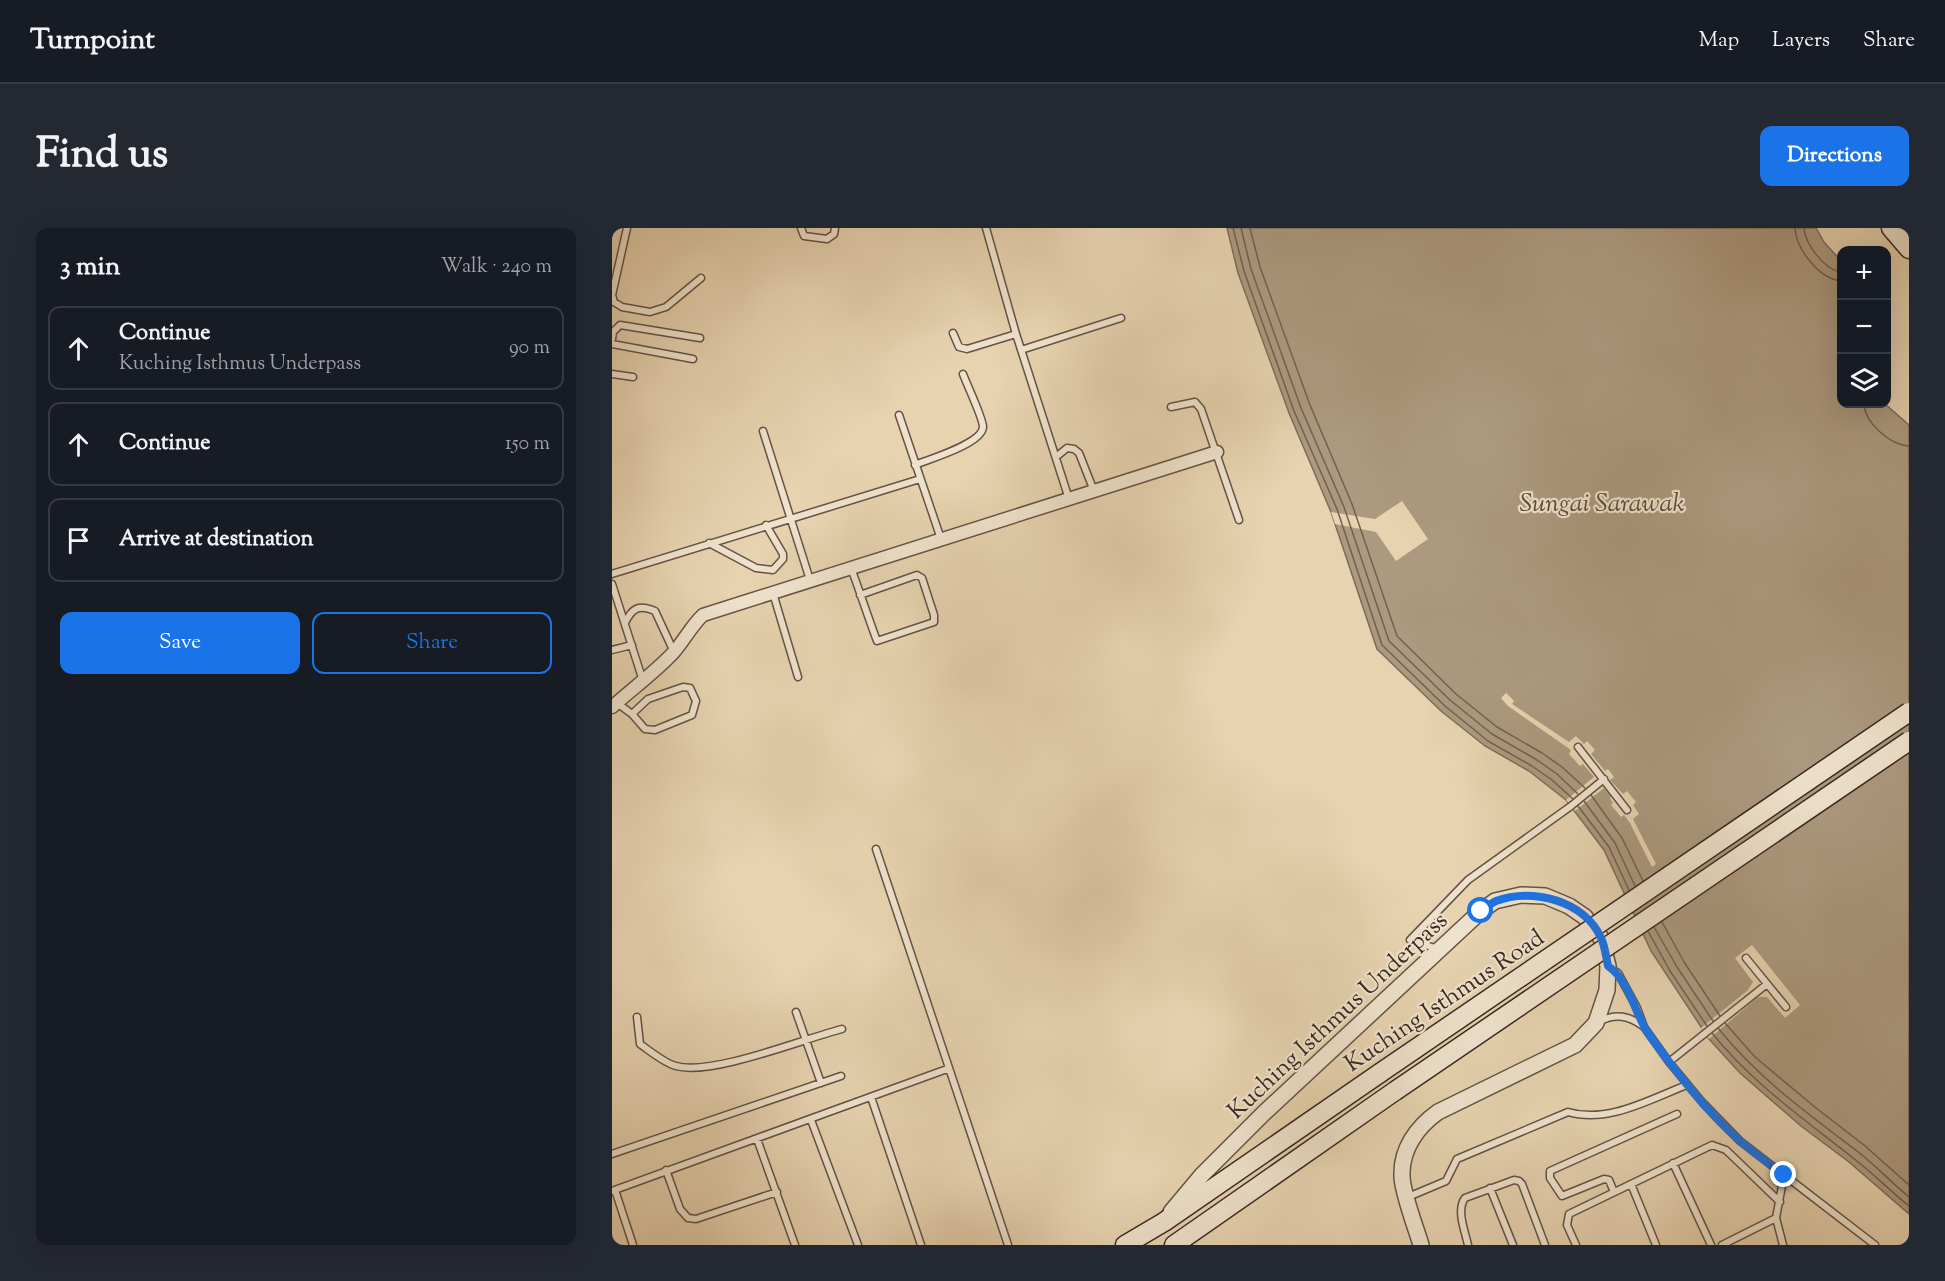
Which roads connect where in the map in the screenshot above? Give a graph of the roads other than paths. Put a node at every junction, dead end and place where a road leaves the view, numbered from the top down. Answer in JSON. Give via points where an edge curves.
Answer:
{"nodes":[{"id":1,"x":627,"y":228,"type":"edge"},
{"id":2,"x":801,"y":228,"type":"edge"},
{"id":3,"x":835,"y":228,"type":"edge"},
{"id":4,"x":986,"y":228,"type":"edge"},
{"id":5,"x":1891,"y":228,"type":"edge"},
{"id":6,"x":1909,"y":249,"type":"edge"},
{"id":7,"x":701,"y":278,"type":"dead end"},
{"id":8,"x":1121,"y":318,"type":"dead end"},
{"id":9,"x":953,"y":333,"type":"dead end"},
{"id":10,"x":1016,"y":334,"type":"junction"},
{"id":11,"x":700,"y":338,"type":"dead end"},
{"id":12,"x":612,"y":341,"type":"edge"},
{"id":13,"x":1022,"y":350,"type":"junction"},
{"id":14,"x":693,"y":358,"type":"dead end"},
{"id":15,"x":612,"y":374,"type":"edge"},
{"id":16,"x":963,"y":374,"type":"dead end"},
{"id":17,"x":633,"y":377,"type":"dead end"},
{"id":18,"x":1170,"y":407,"type":"dead end"},
{"id":19,"x":899,"y":415,"type":"dead end"},
{"id":20,"x":763,"y":431,"type":"dead end"},
{"id":21,"x":1217,"y":452,"type":"junction"},
{"id":22,"x":1056,"y":457,"type":"junction"},
{"id":23,"x":915,"y":465,"type":"junction"},
{"id":24,"x":920,"y":479,"type":"junction"},
{"id":25,"x":1094,"y":492,"type":"junction"},
{"id":26,"x":1069,"y":499,"type":"junction"},
{"id":27,"x":791,"y":518,"type":"junction"},
{"id":28,"x":1239,"y":520,"type":"dead end"},
{"id":29,"x":766,"y":525,"type":"junction"},
{"id":30,"x":941,"y":539,"type":"junction"},
{"id":31,"x":709,"y":543,"type":"junction"},
{"id":32,"x":851,"y":568,"type":"junction"},
{"id":33,"x":612,"y":574,"type":"edge"},
{"id":34,"x":810,"y":580,"type":"junction"},
{"id":35,"x":612,"y":584,"type":"edge"},
{"id":36,"x":772,"y":592,"type":"junction"},
{"id":37,"x":860,"y":595,"type":"junction"},
{"id":38,"x":625,"y":624,"type":"junction"},
{"id":39,"x":632,"y":645,"type":"junction"},
{"id":40,"x":612,"y":650,"type":"edge"},
{"id":41,"x":674,"y":652,"type":"junction"},
{"id":42,"x":798,"y":677,"type":"dead end"},
{"id":43,"x":644,"y":681,"type":"junction"},
{"id":44,"x":614,"y":705,"type":"edge"},
{"id":45,"x":1909,"y":712,"type":"edge"},
{"id":46,"x":632,"y":714,"type":"junction"},
{"id":47,"x":1909,"y":741,"type":"edge"},
{"id":48,"x":1578,"y":747,"type":"dead end"},
{"id":49,"x":1604,"y":779,"type":"junction"},
{"id":50,"x":1627,"y":810,"type":"dead end"},
{"id":51,"x":876,"y":849,"type":"dead end"},
{"id":52,"x":1439,"y":949,"type":"junction"},
{"id":53,"x":1746,"y":958,"type":"dead end"},
{"id":54,"x":1608,"y":966,"type":"junction"},
{"id":55,"x":1767,"y":984,"type":"junction"},
{"id":56,"x":1786,"y":1008,"type":"dead end"},
{"id":57,"x":796,"y":1012,"type":"dead end"},
{"id":58,"x":637,"y":1017,"type":"dead end"},
{"id":59,"x":1596,"y":1023,"type":"junction"},
{"id":60,"x":1644,"y":1027,"type":"junction"},
{"id":61,"x":842,"y":1029,"type":"dead end"},
{"id":62,"x":805,"y":1039,"type":"junction"},
{"id":63,"x":1669,"y":1062,"type":"junction"},
{"id":64,"x":947,"y":1069,"type":"junction"},
{"id":65,"x":841,"y":1076,"type":"dead end"},
{"id":66,"x":821,"y":1083,"type":"junction"},
{"id":67,"x":1687,"y":1085,"type":"junction"},
{"id":68,"x":871,"y":1097,"type":"junction"},
{"id":69,"x":1677,"y":1114,"type":"dead end"},
{"id":70,"x":811,"y":1120,"type":"junction"},
{"id":71,"x":757,"y":1139,"type":"junction"},
{"id":72,"x":612,"y":1154,"type":"edge"},
{"id":73,"x":1673,"y":1163,"type":"junction"},
{"id":74,"x":666,"y":1170,"type":"junction"},
{"id":75,"x":1784,"y":1175,"type":"junction"},
{"id":76,"x":1630,"y":1184,"type":"junction"},
{"id":77,"x":1490,"y":1188,"type":"junction"},
{"id":78,"x":613,"y":1191,"type":"edge"},
{"id":79,"x":777,"y":1192,"type":"junction"},
{"id":80,"x":1614,"y":1192,"type":"junction"},
{"id":81,"x":1407,"y":1197,"type":"junction"},
{"id":82,"x":1780,"y":1202,"type":"junction"},
{"id":83,"x":1776,"y":1218,"type":"junction"},
{"id":84,"x":1164,"y":1222,"type":"junction"},
{"id":85,"x":633,"y":1245,"type":"edge"},
{"id":86,"x":795,"y":1245,"type":"edge"},
{"id":87,"x":858,"y":1245,"type":"edge"},
{"id":88,"x":921,"y":1245,"type":"edge"},
{"id":89,"x":1008,"y":1245,"type":"edge"},
{"id":90,"x":1125,"y":1245,"type":"edge"},
{"id":91,"x":1174,"y":1245,"type":"edge"},
{"id":92,"x":1420,"y":1245,"type":"edge"},
{"id":93,"x":1468,"y":1245,"type":"edge"},
{"id":94,"x":1513,"y":1245,"type":"edge"},
{"id":95,"x":1545,"y":1245,"type":"edge"},
{"id":96,"x":1576,"y":1245,"type":"edge"},
{"id":97,"x":1656,"y":1245,"type":"edge"},
{"id":98,"x":1711,"y":1245,"type":"edge"},
{"id":99,"x":1722,"y":1245,"type":"edge"},
{"id":100,"x":1783,"y":1245,"type":"edge"},
{"id":101,"x":1875,"y":1245,"type":"edge"}],
"edges":[{"from":1,"to":7,"type":"lane","via":[[612,295],[614,302],[650,312],[666,307]]},
{"from":2,"to":3,"type":"lane","via":[[804,236],[827,239]]},
{"from":4,"to":10,"type":"lane"},
{"from":5,"to":6,"type":"main road"},
{"from":8,"to":13,"type":"lane"},
{"from":9,"to":10,"type":"lane","via":[[959,347],[967,349]]},
{"from":10,"to":13,"type":"lane"},
{"from":11,"to":12,"type":"lane","via":[[620,325],[613,332]]},
{"from":12,"to":14,"type":"lane"},
{"from":13,"to":22,"type":"lane"},
{"from":15,"to":17,"type":"lane"},
{"from":16,"to":23,"type":"lane","via":[[983,426],[981,435]]},
{"from":18,"to":21,"type":"lane","via":[[1195,402]]},
{"from":19,"to":23,"type":"lane"},
{"from":20,"to":27,"type":"lane"},
{"from":21,"to":25,"type":"street"},
{"from":21,"to":28,"type":"lane"},
{"from":22,"to":25,"type":"lane","via":[[1066,448],[1079,453]]},
{"from":22,"to":26,"type":"lane"},
{"from":23,"to":24,"type":"lane"},
{"from":24,"to":27,"type":"lane"},
{"from":24,"to":30,"type":"lane"},
{"from":25,"to":26,"type":"street"},
{"from":26,"to":30,"type":"street"},
{"from":27,"to":29,"type":"lane"},
{"from":27,"to":34,"type":"lane"},
{"from":29,"to":31,"type":"lane"},
{"from":29,"to":31,"type":"lane","via":[[783,554],[773,570],[756,568]]},
{"from":30,"to":32,"type":"street"},
{"from":31,"to":33,"type":"lane"},
{"from":32,"to":34,"type":"street"},
{"from":32,"to":37,"type":"lane"},
{"from":34,"to":36,"type":"street"},
{"from":35,"to":38,"type":"lane"},
{"from":36,"to":41,"type":"street","via":[[703,615]]},
{"from":36,"to":42,"type":"lane"},
{"from":37,"to":37,"type":"lane","via":[[917,575],[922,578],[934,622],[877,641]]},
{"from":38,"to":39,"type":"lane"},
{"from":38,"to":41,"type":"lane","via":[[631,611],[638,607],[655,611]]},
{"from":39,"to":40,"type":"lane"},
{"from":39,"to":43,"type":"lane"},
{"from":41,"to":43,"type":"street"},
{"from":43,"to":44,"type":"street"},
{"from":44,"to":46,"type":"lane"},
{"from":45,"to":84,"type":"main road","name":"Kuching Isthmus Road","bridge":true},
{"from":46,"to":46,"type":"lane","via":[[648,699],[683,687],[690,688],[696,701],[692,715],[655,730],[645,729]]},
{"from":47,"to":91,"type":"main road","name":"Kuching Isthmus Road","bridge":true},
{"from":48,"to":49,"type":"lane"},
{"from":49,"to":50,"type":"lane"},
{"from":49,"to":52,"type":"lane","via":[[1468,879],[1410,940]]},
{"from":51,"to":64,"type":"lane","via":[[936,1025]]},
{"from":52,"to":54,"type":"street","name":"Kuching Isthmus Underpass","via":[[1495,901],[1521,895],[1545,896],[1585,917],[1601,938]]},
{"from":52,"to":84,"type":"street","name":"Kuching Isthmus Underpass","via":[[1256,1121],[1202,1175]]},
{"from":53,"to":55,"type":"lane"},
{"from":54,"to":59,"type":"street","name":"Kuching Isthmus Underpass","via":[[1607,990]]},
{"from":54,"to":60,"type":"lane","via":[[1618,973]]},
{"from":55,"to":56,"type":"lane"},
{"from":55,"to":63,"type":"lane"},
{"from":57,"to":62,"type":"lane"},
{"from":58,"to":62,"type":"lane","via":[[640,1044],[674,1066],[696,1068]]},
{"from":59,"to":60,"type":"lane","via":[[1610,1016],[1624,1017]]},
{"from":59,"to":81,"type":"street","name":"Kuching Isthmus Underpass","via":[[1575,1046],[1426,1120],[1405,1154],[1402,1176]]},
{"from":60,"to":63,"type":"lane"},
{"from":61,"to":62,"type":"lane"},
{"from":62,"to":66,"type":"lane"},
{"from":63,"to":67,"type":"lane"},
{"from":64,"to":68,"type":"lane"},
{"from":64,"to":89,"type":"lane"},
{"from":65,"to":66,"type":"lane"},
{"from":66,"to":72,"type":"lane"},
{"from":67,"to":75,"type":"lane","via":[[1740,1141]]},
{"from":67,"to":81,"type":"lane","via":[[1609,1114],[1581,1116],[1568,1112],[1456,1159],[1446,1181]]},
{"from":68,"to":70,"type":"lane"},
{"from":68,"to":88,"type":"lane"},
{"from":69,"to":80,"type":"lane","via":[[1550,1171],[1550,1178],[1562,1196],[1604,1179],[1609,1180]]},
{"from":70,"to":71,"type":"lane"},
{"from":70,"to":87,"type":"lane"},
{"from":71,"to":74,"type":"lane"},
{"from":71,"to":79,"type":"lane"},
{"from":73,"to":76,"type":"lane"},
{"from":73,"to":82,"type":"lane","via":[[1712,1145],[1726,1150]]},
{"from":73,"to":98,"type":"lane"},
{"from":74,"to":78,"type":"lane"},
{"from":74,"to":79,"type":"lane","via":[[680,1209],[688,1218],[696,1219]]},
{"from":75,"to":82,"type":"lane"},
{"from":75,"to":101,"type":"lane"},
{"from":76,"to":80,"type":"lane"},
{"from":76,"to":97,"type":"lane"},
{"from":77,"to":93,"type":"lane","via":[[1461,1203]]},
{"from":77,"to":94,"type":"lane"},
{"from":77,"to":95,"type":"lane","via":[[1514,1180],[1522,1184]]},
{"from":78,"to":85,"type":"lane"},
{"from":79,"to":86,"type":"lane"},
{"from":80,"to":96,"type":"lane","via":[[1569,1214],[1567,1225]]},
{"from":81,"to":92,"type":"street","name":"Kuching Isthmus Underpass"},
{"from":82,"to":83,"type":"lane"},
{"from":83,"to":99,"type":"lane"},
{"from":83,"to":100,"type":"lane"},
{"from":84,"to":90,"type":"main road","name":"Kuching Isthmus Road"}]}
